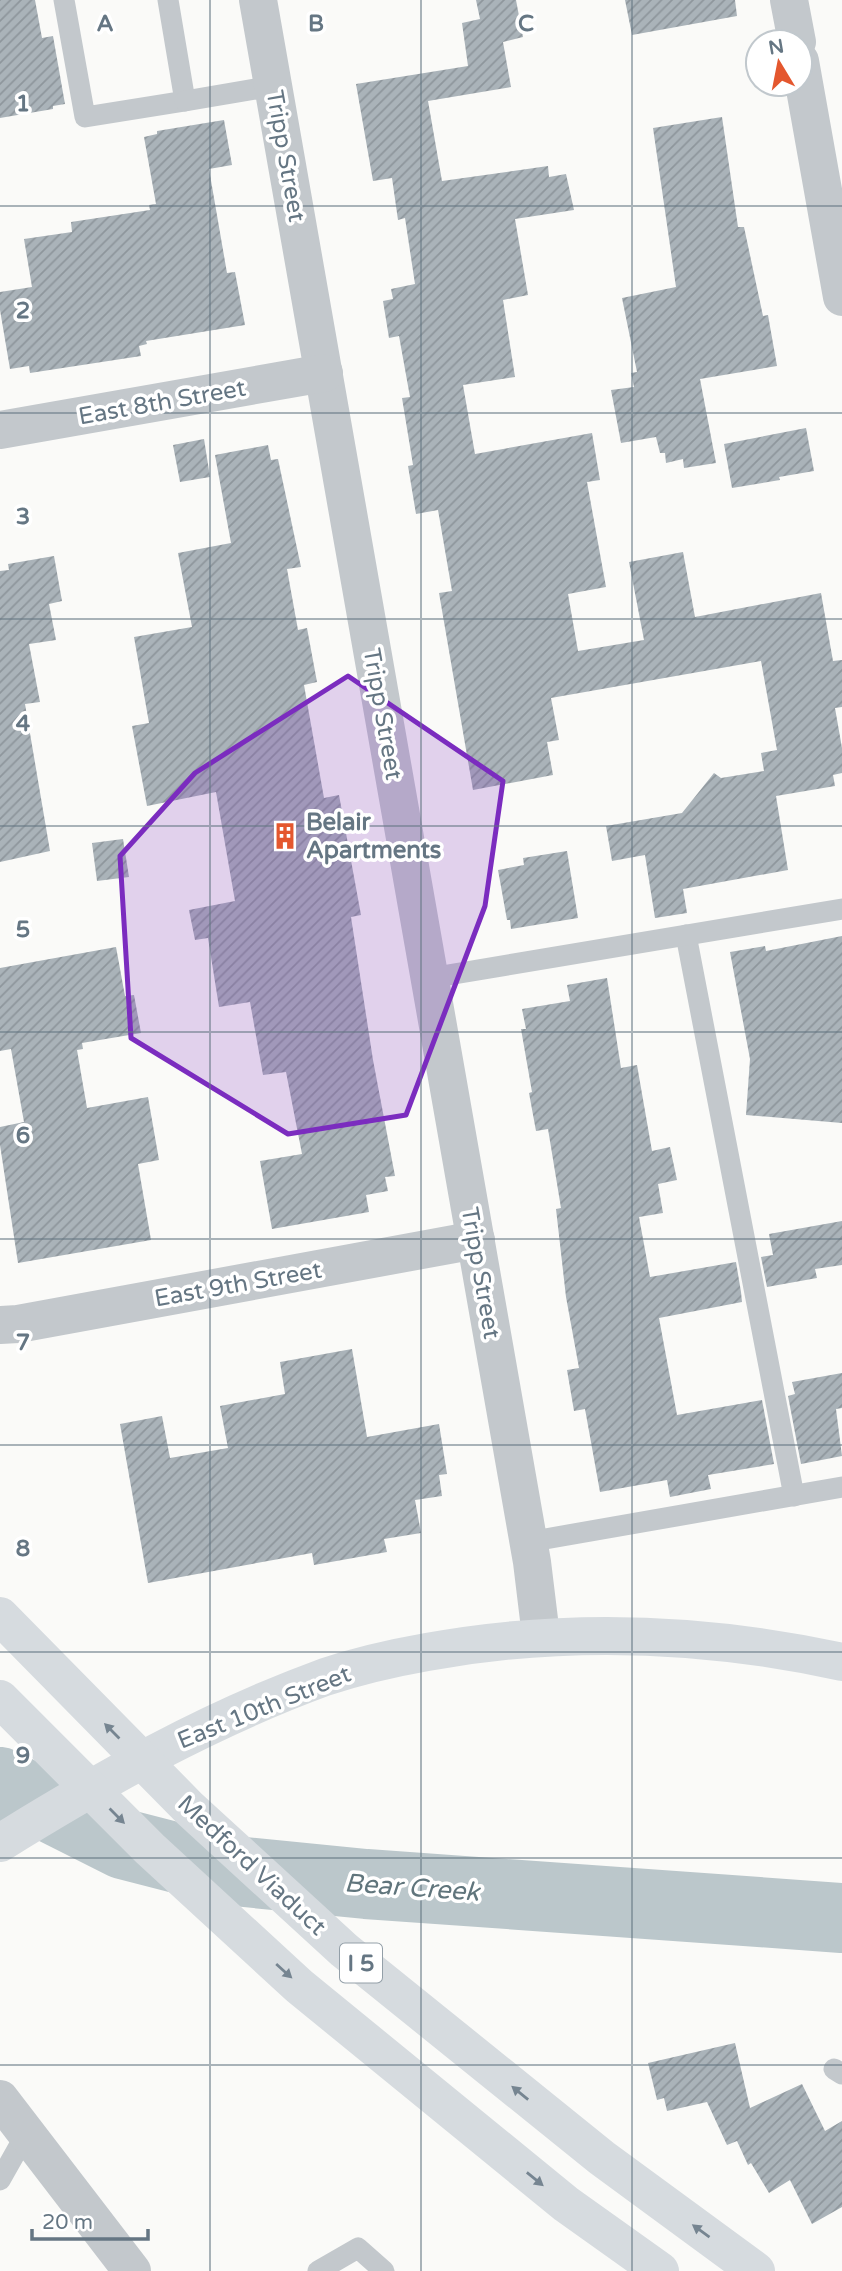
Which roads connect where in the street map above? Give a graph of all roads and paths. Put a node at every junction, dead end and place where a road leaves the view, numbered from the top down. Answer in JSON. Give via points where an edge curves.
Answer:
{"nodes":[{"id":1,"x":64,"y":0,"type":"edge"},
{"id":2,"x":168,"y":0,"type":"edge"},
{"id":3,"x":258,"y":0,"type":"edge"},
{"id":4,"x":789,"y":0,"type":"edge"},
{"id":5,"x":794,"y":28,"type":"edge"},
{"id":6,"x":273,"y":86,"type":"junction"},
{"id":7,"x":807,"y":98,"type":"edge"},
{"id":8,"x":185,"y":101,"type":"junction"},
{"id":9,"x":842,"y":293,"type":"edge"},
{"id":10,"x":324,"y":373,"type":"junction"},
{"id":11,"x":0,"y":430,"type":"edge"},
{"id":12,"x":842,"y":909,"type":"edge"},
{"id":13,"x":686,"y":935,"type":"junction"},
{"id":14,"x":430,"y":978,"type":"junction"},
{"id":15,"x":475,"y":1240,"type":"junction"},
{"id":16,"x":0,"y":1325,"type":"edge"},
{"id":17,"x":842,"y":1487,"type":"edge"},
{"id":18,"x":794,"y":1496,"type":"junction"},
{"id":19,"x":528,"y":1542,"type":"junction"},
{"id":20,"x":0,"y":1616,"type":"edge"},
{"id":21,"x":541,"y":1636,"type":"junction"},
{"id":22,"x":842,"y":1662,"type":"edge"},
{"id":23,"x":0,"y":1699,"type":"edge"},
{"id":24,"x":0,"y":1843,"type":"edge"},
{"id":25,"x":0,"y":2099,"type":"edge"},
{"id":26,"x":26,"y":2134,"type":"junction"},
{"id":27,"x":0,"y":2180,"type":"edge"},
{"id":28,"x":132,"y":2271,"type":"edge"},
{"id":29,"x":318,"y":2271,"type":"edge"},
{"id":30,"x":384,"y":2271,"type":"edge"},
{"id":31,"x":660,"y":2271,"type":"edge"},
{"id":32,"x":756,"y":2271,"type":"edge"}],
"edges":[{"from":1,"to":8,"type":"lane","via":[[85,117]]},
{"from":2,"to":8,"type":"lane"},
{"from":3,"to":6,"type":"street","name":"Tripp Street"},
{"from":4,"to":5,"type":"street"},
{"from":6,"to":8,"type":"lane"},
{"from":6,"to":10,"type":"street","name":"Tripp Street"},
{"from":7,"to":9,"type":"street"},
{"from":10,"to":11,"type":"street","name":"East 8th Street"},
{"from":10,"to":14,"type":"street","name":"Tripp Street"},
{"from":12,"to":13,"type":"lane"},
{"from":13,"to":14,"type":"lane"},
{"from":13,"to":18,"type":"lane"},
{"from":14,"to":15,"type":"street","name":"Tripp Street"},
{"from":15,"to":16,"type":"street","name":"East 9th Street"},
{"from":15,"to":19,"type":"street","name":"Tripp Street"},
{"from":17,"to":18,"type":"lane"},
{"from":18,"to":19,"type":"lane"},
{"from":19,"to":21,"type":"street","name":"Tripp Street"},
{"from":32,"to":20,"type":"main road","name":"Medford Viaduct","number":"I 5","one_way":true,"via":[[601,2158],[344,1950],[189,1808]]},
{"from":21,"to":22,"type":"main road","name":"East 10th Street","via":[[648,1636],[779,1648]]},
{"from":21,"to":24,"type":"main road","name":"East 10th Street","via":[[475,1643],[327,1676],[197,1731]]},
{"from":23,"to":31,"type":"main road","number":"I 5","one_way":true,"via":[[150,1849],[299,1986],[566,2204]]},
{"from":25,"to":26,"type":"street"},
{"from":26,"to":27,"type":"lane"},
{"from":26,"to":28,"type":"street"},
{"from":29,"to":30,"type":"lane","via":[[358,2248]]}]}
